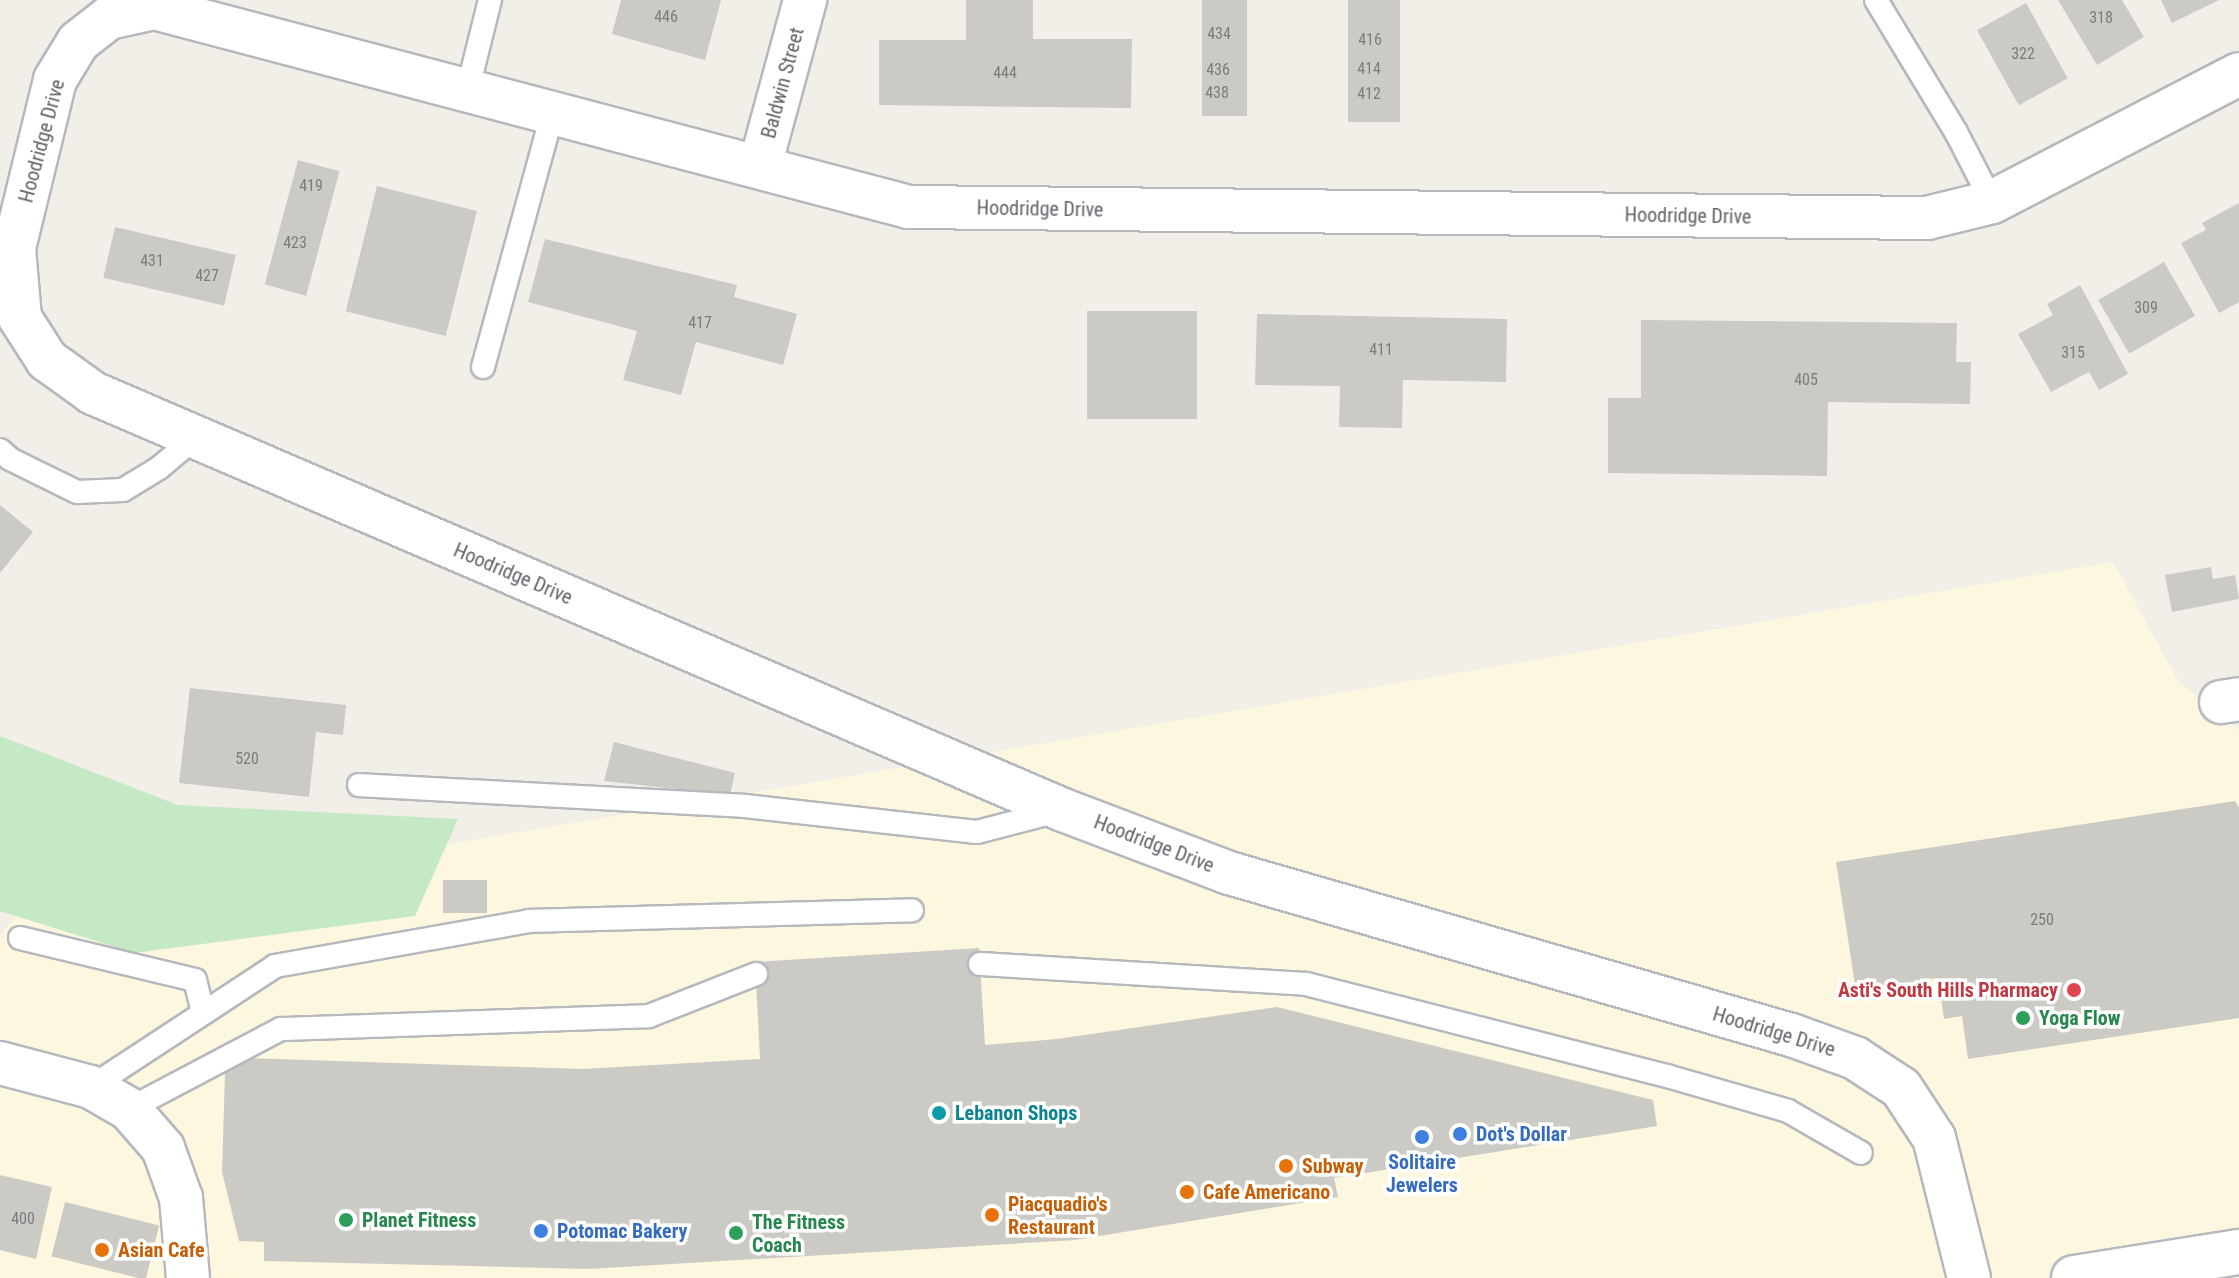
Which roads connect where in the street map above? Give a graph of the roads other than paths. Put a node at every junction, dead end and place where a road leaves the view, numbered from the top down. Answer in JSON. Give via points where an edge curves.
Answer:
{"nodes":[{"id":1,"x":490,"y":0,"type":"edge"},
{"id":2,"x":805,"y":0,"type":"edge"},
{"id":3,"x":1876,"y":0,"type":"edge"},
{"id":4,"x":215,"y":12,"type":"edge"},
{"id":5,"x":2239,"y":74,"type":"edge"},
{"id":6,"x":468,"y":88,"type":"junction"},
{"id":7,"x":553,"y":111,"type":"junction"},
{"id":8,"x":760,"y":166,"type":"junction"},
{"id":9,"x":1992,"y":202,"type":"junction"},
{"id":10,"x":483,"y":367,"type":"dead end"},
{"id":11,"x":195,"y":438,"type":"junction"},
{"id":12,"x":0,"y":450,"type":"edge"},
{"id":13,"x":359,"y":785,"type":"dead end"},
{"id":14,"x":1063,"y":810,"type":"junction"},
{"id":15,"x":912,"y":910,"type":"dead end"},
{"id":16,"x":20,"y":938,"type":"dead end"},
{"id":17,"x":980,"y":964,"type":"dead end"},
{"id":18,"x":756,"y":974,"type":"dead end"},
{"id":19,"x":203,"y":1013,"type":"junction"},
{"id":20,"x":0,"y":1063,"type":"edge"},
{"id":21,"x":91,"y":1087,"type":"junction"},
{"id":22,"x":129,"y":1109,"type":"junction"},
{"id":23,"x":1861,"y":1153,"type":"dead end"},
{"id":24,"x":2239,"y":1252,"type":"edge"},
{"id":25,"x":2188,"y":1269,"type":"edge"},
{"id":26,"x":2085,"y":1277,"type":"edge"},
{"id":27,"x":188,"y":1278,"type":"edge"},
{"id":28,"x":1969,"y":1278,"type":"edge"}],
"edges":[{"from":1,"to":6,"type":"lane"},
{"from":2,"to":8,"type":"street","name":"Baldwin Street"},
{"from":3,"to":9,"type":"lane"},
{"from":4,"to":6,"type":"street","name":"Hoodridge Drive"},
{"from":4,"to":11,"type":"street","name":"Hoodridge Drive","via":[[154,8],[109,18],[78,42],[55,80],[14,248],[20,318],[47,360],[93,393]]},
{"from":5,"to":9,"type":"street","name":"Hoodridge Drive"},
{"from":6,"to":7,"type":"street","name":"Hoodridge Drive"},
{"from":7,"to":8,"type":"street","name":"Hoodridge Drive"},
{"from":7,"to":10,"type":"lane"},
{"from":8,"to":9,"type":"street","name":"Hoodridge Drive","via":[[909,207],[1927,218]]},
{"from":11,"to":12,"type":"lane","via":[[123,490],[77,492]]},
{"from":11,"to":14,"type":"street","name":"Hoodridge Drive"},
{"from":13,"to":14,"type":"lane","via":[[745,806],[977,832]]},
{"from":14,"to":28,"type":"street","name":"Hoodridge Drive","via":[[1229,873],[1855,1058],[1901,1088],[1934,1138]]},
{"from":15,"to":19,"type":"lane","via":[[529,921],[275,966]]},
{"from":16,"to":19,"type":"lane","via":[[195,980]]},
{"from":17,"to":23,"type":"lane","via":[[1306,984],[1788,1111]]},
{"from":18,"to":22,"type":"lane","via":[[649,1016],[281,1029]]},
{"from":19,"to":21,"type":"lane"},
{"from":20,"to":21,"type":"street"},
{"from":21,"to":22,"type":"street"},
{"from":22,"to":27,"type":"street","via":[[163,1148],[181,1198]]},
{"from":24,"to":25,"type":"street"},
{"from":25,"to":26,"type":"street"}]}
